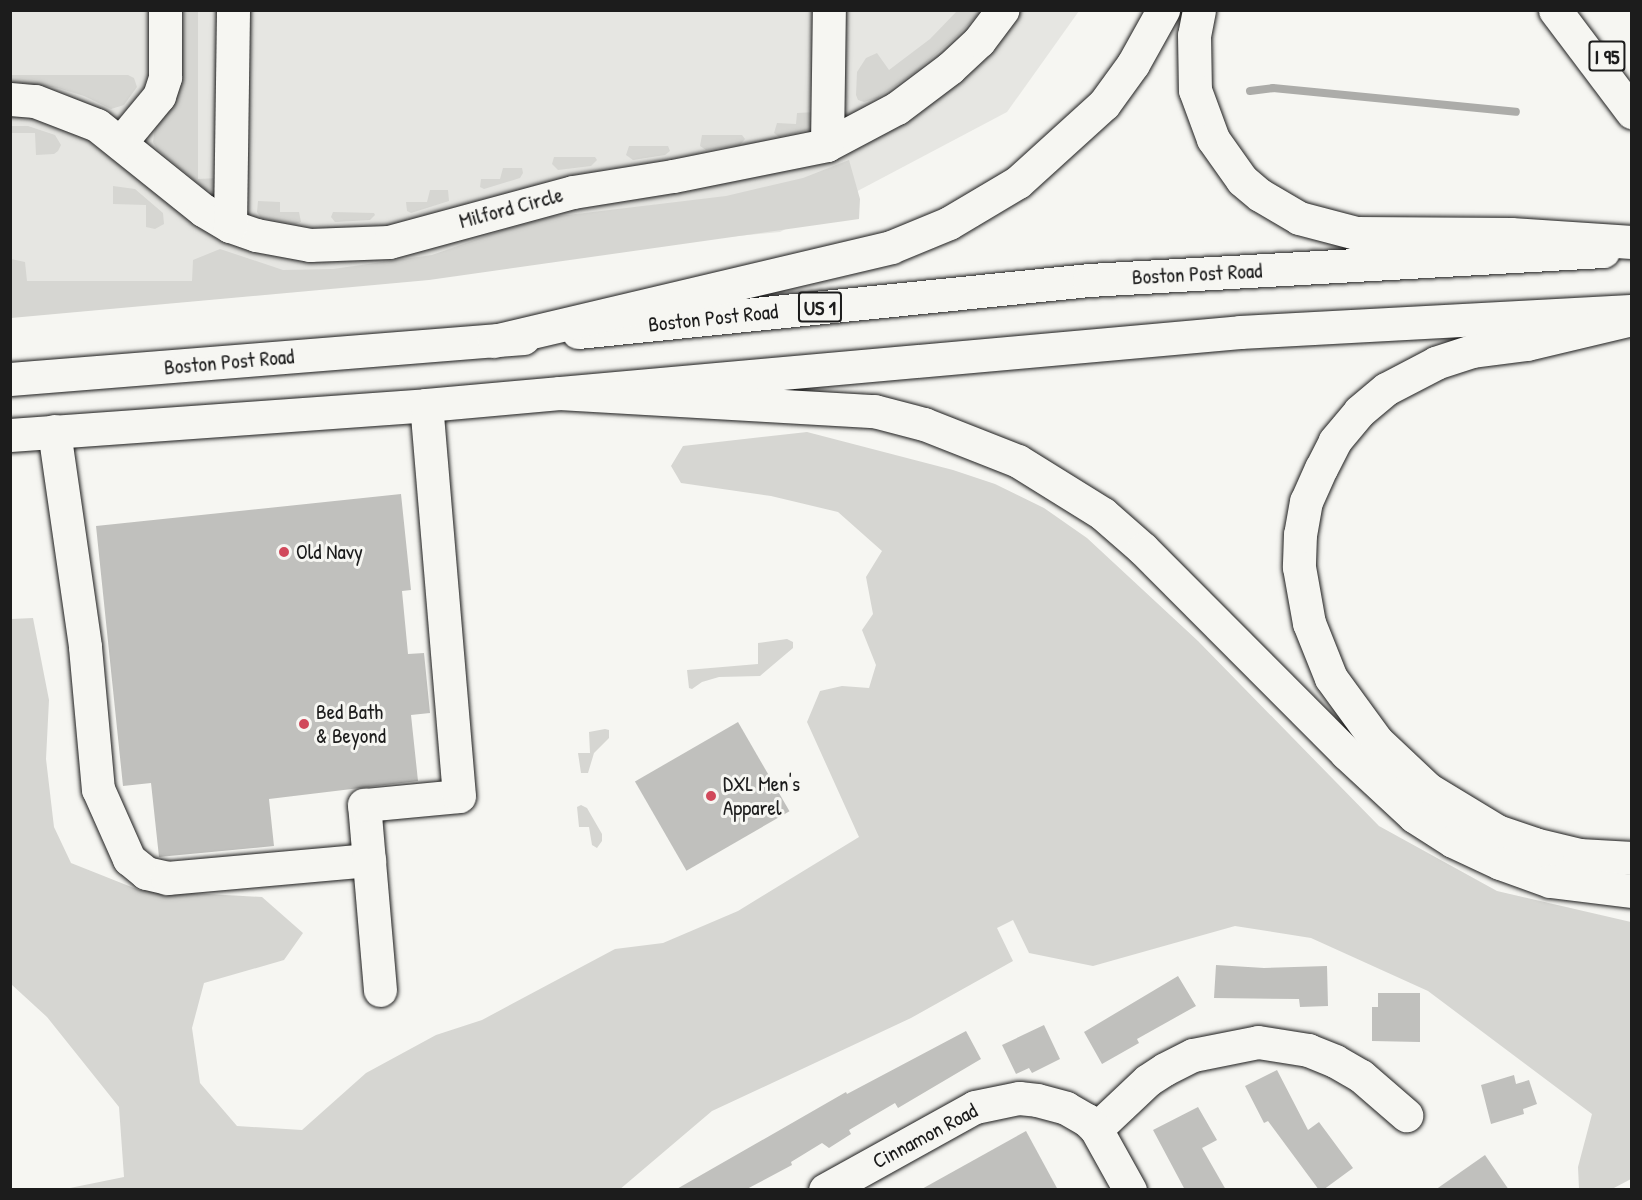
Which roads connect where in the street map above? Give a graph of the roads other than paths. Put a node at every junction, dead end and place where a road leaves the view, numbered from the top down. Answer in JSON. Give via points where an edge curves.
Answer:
{"nodes":[{"id":1,"x":165,"y":10,"type":"edge"},
{"id":2,"x":233,"y":10,"type":"edge"},
{"id":3,"x":830,"y":10,"type":"edge"},
{"id":4,"x":1002,"y":10,"type":"edge"},
{"id":5,"x":1163,"y":10,"type":"edge"},
{"id":6,"x":1199,"y":10,"type":"edge"},
{"id":7,"x":1555,"y":10,"type":"edge"},
{"id":8,"x":1582,"y":10,"type":"edge"},
{"id":9,"x":10,"y":99,"type":"edge"},
{"id":10,"x":1632,"y":102,"type":"edge"},
{"id":11,"x":1632,"y":112,"type":"edge"},
{"id":12,"x":120,"y":143,"type":"junction"},
{"id":13,"x":827,"y":145,"type":"junction"},
{"id":14,"x":230,"y":226,"type":"junction"},
{"id":15,"x":1632,"y":242,"type":"edge"},
{"id":16,"x":1632,"y":250,"type":"edge"},
{"id":17,"x":1632,"y":311,"type":"edge"},
{"id":18,"x":1632,"y":319,"type":"edge"},
{"id":19,"x":494,"y":340,"type":"junction"},
{"id":20,"x":10,"y":380,"type":"edge"},
{"id":21,"x":559,"y":393,"type":"junction"},
{"id":22,"x":426,"y":405,"type":"junction"},
{"id":23,"x":54,"y":431,"type":"junction"},
{"id":24,"x":10,"y":435,"type":"edge"},
{"id":25,"x":1632,"y":858,"type":"edge"},
{"id":26,"x":369,"y":860,"type":"junction"},
{"id":27,"x":1632,"y":891,"type":"edge"},
{"id":28,"x":380,"y":990,"type":"dead end"},
{"id":29,"x":1406,"y":1115,"type":"dead end"},
{"id":30,"x":1096,"y":1129,"type":"junction"},
{"id":31,"x":825,"y":1190,"type":"edge"},
{"id":32,"x":1130,"y":1190,"type":"edge"}],
"edges":[{"from":1,"to":12,"type":"main road","via":[[165,77],[159,96]]},
{"from":2,"to":14,"type":"main road"},
{"from":3,"to":13,"type":"main road"},
{"from":4,"to":13,"type":"main road","name":"Milford Circle","via":[[979,41],[906,101]]},
{"from":5,"to":19,"type":"main road","via":[[1133,64],[1104,104],[1018,182],[949,223],[891,247]]},
{"from":6,"to":15,"type":"main road","via":[[1194,35],[1195,90],[1213,139],[1242,180],[1299,218],[1356,233],[1511,234]]},
{"from":7,"to":11,"type":"main road"},
{"from":8,"to":10,"type":"main road","number":"I 95"},
{"from":9,"to":12,"type":"main road","name":"Milford Circle","via":[[35,101],[63,110],[97,125]]},
{"from":12,"to":14,"type":"main road","name":"Milford Circle","via":[[203,210]]},
{"from":13,"to":14,"type":"main road","name":"Milford Circle","via":[[573,192],[389,242],[310,245]]},
{"from":16,"to":19,"type":"main road","name":"Boston Post Road","number":"US 1","via":[[1089,280]]},
{"from":17,"to":21,"type":"main road","via":[[1230,333]]},
{"from":18,"to":25,"type":"main road","via":[[1527,344],[1472,351],[1436,363],[1386,389],[1359,412],[1335,441],[1321,468],[1306,501],[1299,567],[1309,623],[1331,678],[1377,741],[1428,789],[1497,831],[1534,844],[1579,855]]},
{"from":19,"to":20,"type":"main road","name":"Boston Post Road","number":"US 1"},
{"from":21,"to":22,"type":"main road"},
{"from":21,"to":27,"type":"main road","via":[[874,411],[934,427],[1018,461],[1103,514],[1135,542],[1414,816],[1453,841],[1540,878]]},
{"from":22,"to":23,"type":"main road"},
{"from":22,"to":26,"type":"main road","via":[[459,796],[364,805]]},
{"from":23,"to":24,"type":"main road"},
{"from":23,"to":26,"type":"main road","via":[[85,647],[98,789],[129,860],[146,873],[167,878]]},
{"from":26,"to":28,"type":"main road"},
{"from":29,"to":30,"type":"main road","via":[[1361,1076],[1335,1061],[1308,1050],[1258,1042],[1193,1055],[1165,1069]]},
{"from":30,"to":31,"type":"main road","name":"Cinnamon Road","via":[[1073,1111],[1046,1102],[1019,1098],[990,1102],[955,1116]]},
{"from":30,"to":32,"type":"main road","name":"Cinnamon Road"}]}
